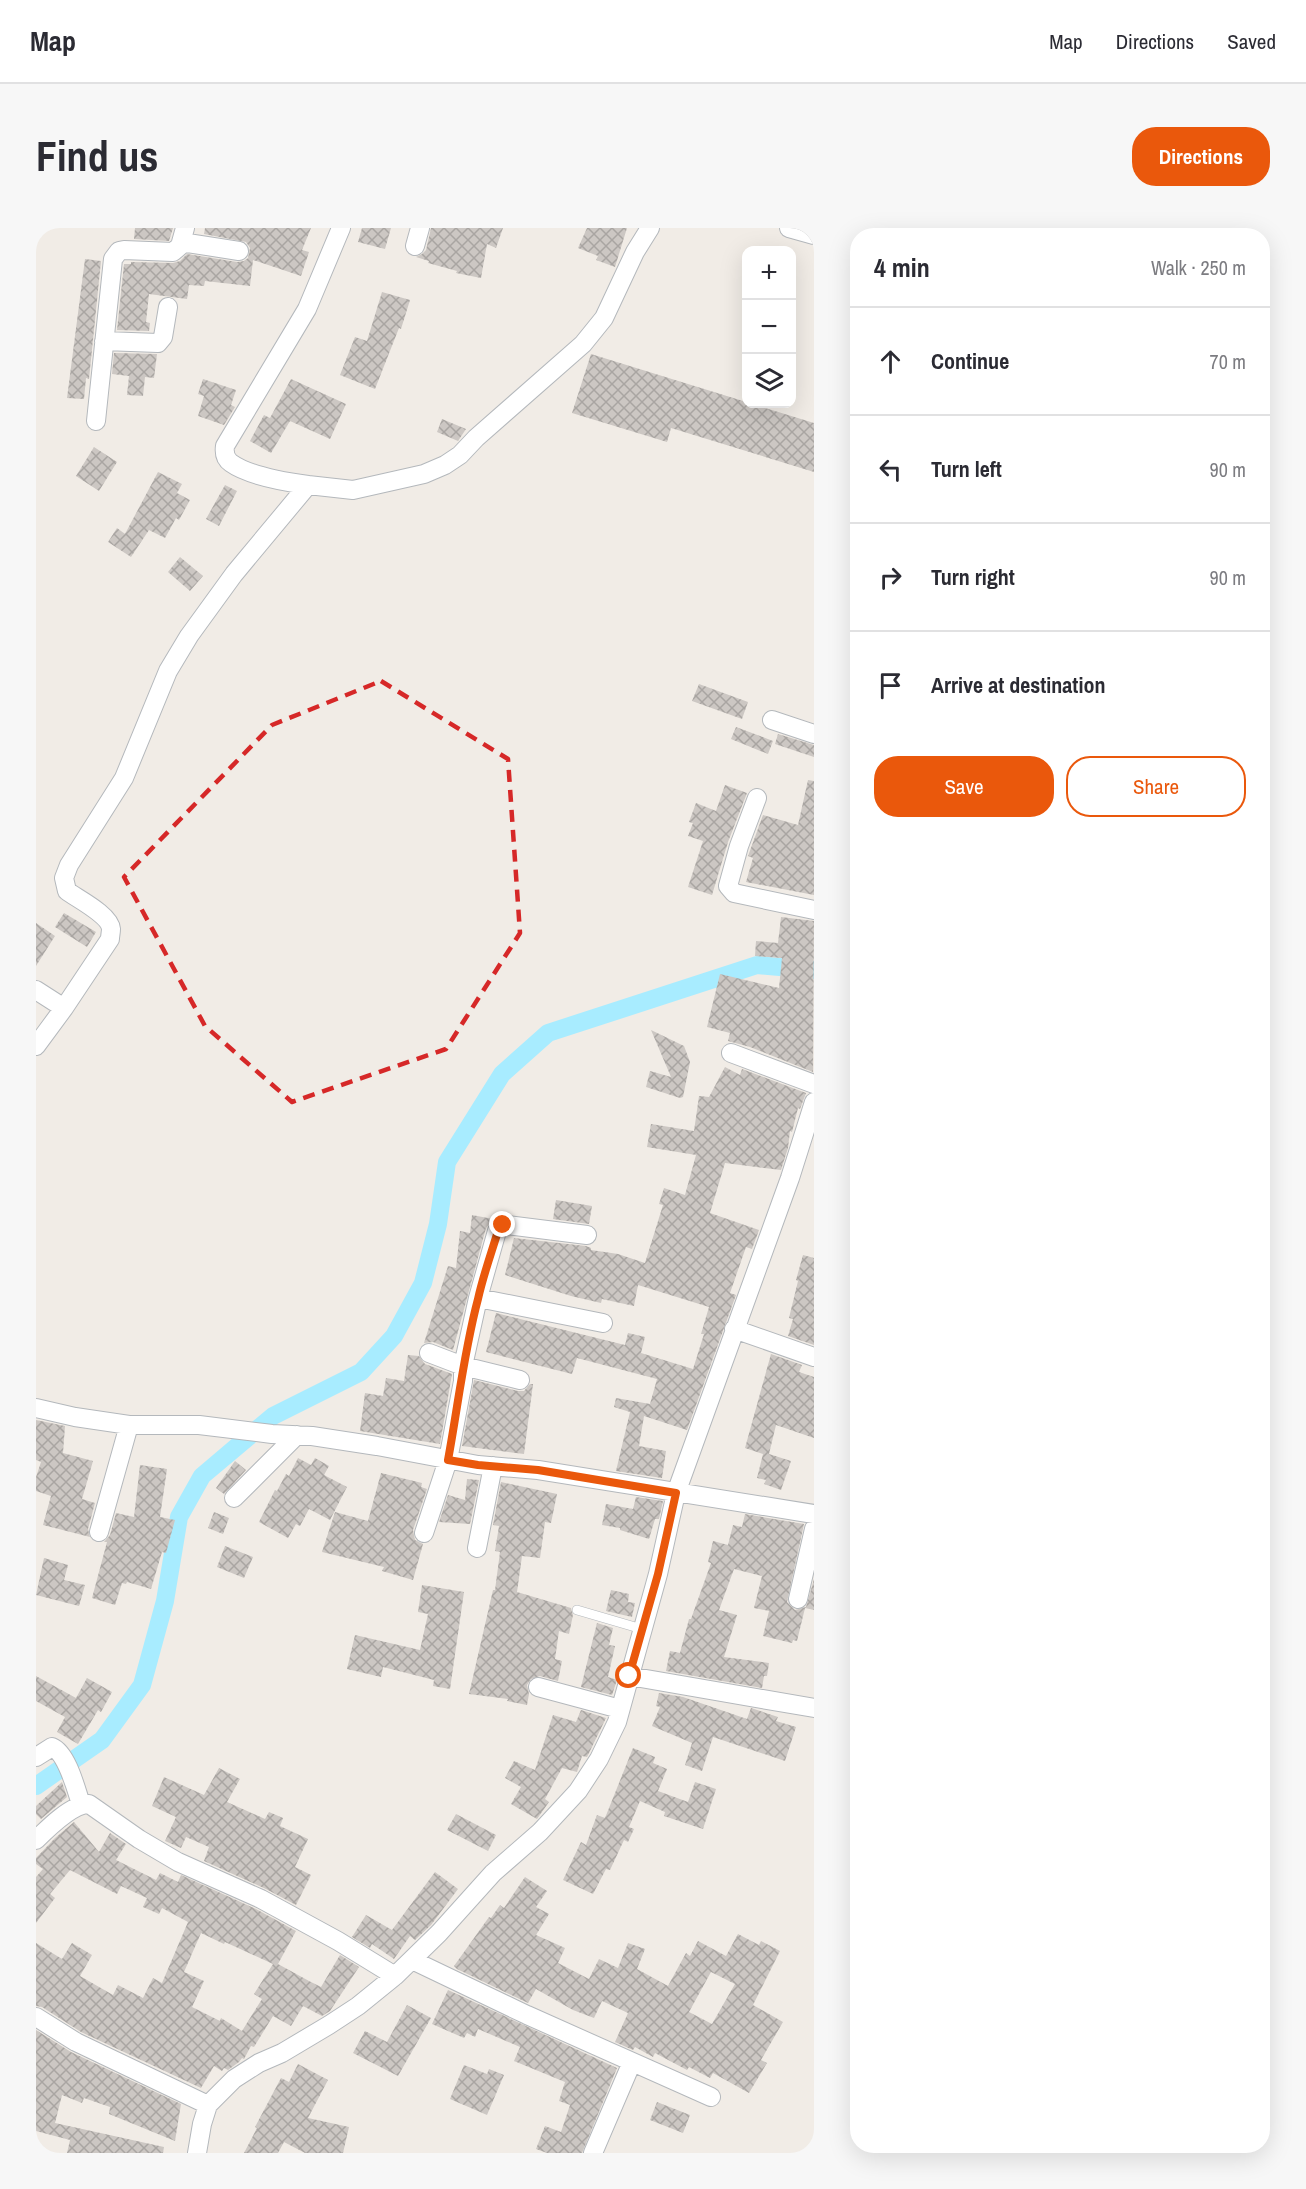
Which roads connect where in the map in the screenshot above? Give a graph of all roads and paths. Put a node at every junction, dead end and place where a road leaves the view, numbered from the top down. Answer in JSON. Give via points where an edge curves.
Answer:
{"nodes":[{"id":1,"x":341,"y":228,"type":"edge"},
{"id":2,"x":420,"y":228,"type":"edge"},
{"id":3,"x":650,"y":228,"type":"edge"},
{"id":4,"x":789,"y":228,"type":"edge"},
{"id":5,"x":183,"y":235,"type":"edge"},
{"id":6,"x":814,"y":235,"type":"edge"},
{"id":7,"x":415,"y":246,"type":"dead end"},
{"id":8,"x":239,"y":251,"type":"dead end"},
{"id":9,"x":168,"y":307,"type":"dead end"},
{"id":10,"x":104,"y":341,"type":"junction"},
{"id":11,"x":96,"y":421,"type":"dead end"},
{"id":12,"x":308,"y":485,"type":"junction"},
{"id":13,"x":772,"y":720,"type":"dead end"},
{"id":14,"x":814,"y":734,"type":"edge"},
{"id":15,"x":757,"y":798,"type":"dead end"},
{"id":16,"x":814,"y":910,"type":"edge"},
{"id":17,"x":36,"y":990,"type":"edge"},
{"id":18,"x":64,"y":1008,"type":"junction"},
{"id":19,"x":36,"y":1046,"type":"edge"},
{"id":20,"x":731,"y":1053,"type":"dead end"},
{"id":21,"x":814,"y":1084,"type":"edge"},
{"id":22,"x":814,"y":1102,"type":"edge"},
{"id":23,"x":807,"y":1150,"type":"edge"},
{"id":24,"x":588,"y":1235,"type":"dead end"},
{"id":25,"x":478,"y":1299,"type":"junction"},
{"id":26,"x":603,"y":1323,"type":"dead end"},
{"id":27,"x":734,"y":1329,"type":"junction"},
{"id":28,"x":429,"y":1353,"type":"dead end"},
{"id":29,"x":814,"y":1357,"type":"edge"},
{"id":30,"x":464,"y":1366,"type":"junction"},
{"id":31,"x":519,"y":1380,"type":"dead end"},
{"id":32,"x":36,"y":1408,"type":"edge"},
{"id":33,"x":129,"y":1425,"type":"junction"},
{"id":34,"x":297,"y":1435,"type":"junction"},
{"id":35,"x":448,"y":1460,"type":"junction"},
{"id":36,"x":493,"y":1466,"type":"junction"},
{"id":37,"x":676,"y":1493,"type":"junction"},
{"id":38,"x":234,"y":1498,"type":"dead end"},
{"id":39,"x":814,"y":1514,"type":"edge"},
{"id":40,"x":814,"y":1529,"type":"edge"},
{"id":41,"x":99,"y":1532,"type":"dead end"},
{"id":42,"x":423,"y":1533,"type":"dead end"},
{"id":43,"x":477,"y":1548,"type":"dead end"},
{"id":44,"x":798,"y":1599,"type":"dead end"},
{"id":45,"x":577,"y":1610,"type":"dead end"},
{"id":46,"x":642,"y":1629,"type":"junction"},
{"id":47,"x":629,"y":1676,"type":"junction"},
{"id":48,"x":538,"y":1687,"type":"dead end"},
{"id":49,"x":814,"y":1708,"type":"edge"},
{"id":50,"x":621,"y":1709,"type":"junction"},
{"id":51,"x":36,"y":1757,"type":"edge"},
{"id":52,"x":81,"y":1804,"type":"junction"},
{"id":53,"x":36,"y":1840,"type":"edge"},
{"id":54,"x":412,"y":1960,"type":"junction"},
{"id":55,"x":395,"y":1976,"type":"junction"},
{"id":56,"x":36,"y":2017,"type":"edge"},
{"id":57,"x":632,"y":2062,"type":"junction"},
{"id":58,"x":711,"y":2097,"type":"dead end"},
{"id":59,"x":208,"y":2105,"type":"junction"},
{"id":60,"x":197,"y":2153,"type":"edge"},
{"id":61,"x":593,"y":2153,"type":"edge"}],
"edges":[{"from":1,"to":12,"type":"street","via":[[307,309],[225,446],[224,454],[230,463],[267,478]]},
{"from":2,"to":7,"type":"street"},
{"from":3,"to":12,"type":"street","via":[[604,318],[583,344],[460,455],[424,474],[353,490]]},
{"from":4,"to":6,"type":"street"},
{"from":5,"to":8,"type":"street"},
{"from":5,"to":10,"type":"street","via":[[173,252],[124,249],[116,254]]},
{"from":9,"to":10,"type":"street","via":[[163,337],[158,343]]},
{"from":10,"to":11,"type":"street"},
{"from":12,"to":18,"type":"street","via":[[234,574],[189,636],[168,671],[124,778],[69,865],[64,878],[67,891],[99,912],[111,928],[110,939]]},
{"from":13,"to":14,"type":"street"},
{"from":15,"to":16,"type":"street","via":[[738,846],[730,890]]},
{"from":17,"to":18,"type":"street"},
{"from":18,"to":19,"type":"street"},
{"from":20,"to":21,"type":"street"},
{"from":22,"to":23,"type":"street"},
{"from":23,"to":27,"type":"street"},
{"from":24,"to":25,"type":"street","via":[[503,1225]]},
{"from":25,"to":26,"type":"street"},
{"from":25,"to":30,"type":"street"},
{"from":27,"to":29,"type":"street"},
{"from":27,"to":37,"type":"street"},
{"from":28,"to":30,"type":"street"},
{"from":30,"to":31,"type":"street"},
{"from":30,"to":35,"type":"street"},
{"from":32,"to":33,"type":"street"},
{"from":33,"to":34,"type":"street","via":[[199,1425]]},
{"from":33,"to":41,"type":"street"},
{"from":34,"to":35,"type":"street"},
{"from":34,"to":38,"type":"street"},
{"from":35,"to":36,"type":"street"},
{"from":35,"to":42,"type":"street"},
{"from":36,"to":37,"type":"street"},
{"from":36,"to":43,"type":"street"},
{"from":37,"to":39,"type":"street"},
{"from":37,"to":46,"type":"street"},
{"from":40,"to":44,"type":"street"},
{"from":45,"to":46,"type":"lane"},
{"from":46,"to":47,"type":"street"},
{"from":47,"to":49,"type":"street"},
{"from":47,"to":50,"type":"street"},
{"from":48,"to":50,"type":"street"},
{"from":50,"to":54,"type":"street","via":[[599,1759],[578,1791],[540,1832],[493,1873]]},
{"from":51,"to":52,"type":"street","via":[[52,1748],[59,1752]]},
{"from":52,"to":53,"type":"street"},
{"from":52,"to":55,"type":"street","via":[[95,1807],[178,1862],[261,1899]]},
{"from":54,"to":55,"type":"street"},
{"from":54,"to":57,"type":"street"},
{"from":55,"to":59,"type":"street","via":[[330,2025],[234,2079]]},
{"from":56,"to":59,"type":"street","via":[[76,2042]]},
{"from":57,"to":58,"type":"street"},
{"from":57,"to":61,"type":"street"},
{"from":59,"to":60,"type":"street"}]}
